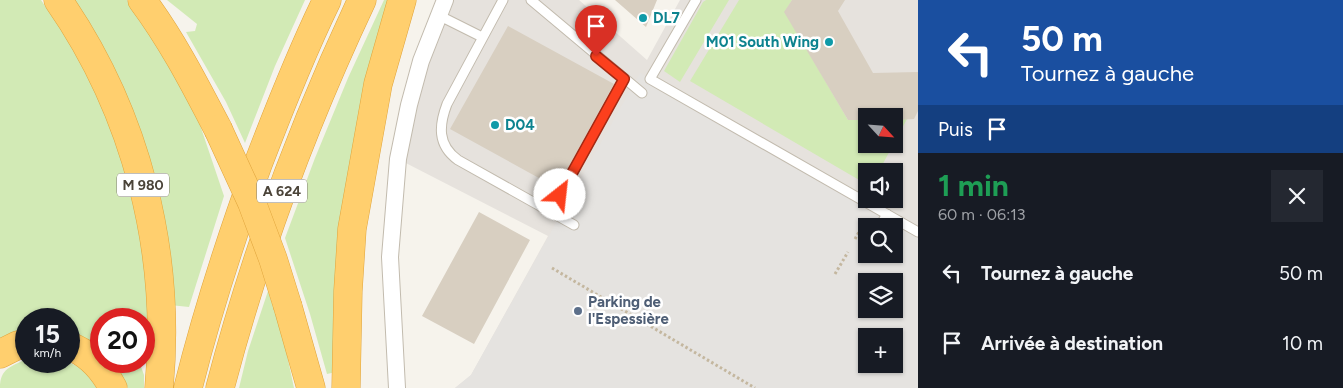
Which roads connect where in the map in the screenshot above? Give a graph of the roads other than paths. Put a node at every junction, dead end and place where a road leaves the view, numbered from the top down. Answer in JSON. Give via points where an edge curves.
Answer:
{"nodes":[{"id":1,"x":58,"y":0,"type":"edge"},
{"id":2,"x":142,"y":0,"type":"edge"},
{"id":3,"x":327,"y":0,"type":"edge"},
{"id":4,"x":362,"y":0,"type":"edge"},
{"id":5,"x":402,"y":0,"type":"edge"},
{"id":6,"x":502,"y":0,"type":"edge"},
{"id":7,"x":531,"y":0,"type":"edge"},
{"id":8,"x":696,"y":0,"type":"edge"},
{"id":9,"x":442,"y":7,"type":"edge"},
{"id":10,"x":482,"y":37,"type":"junction"},
{"id":11,"x":624,"y":79,"type":"junction"},
{"id":12,"x":642,"y":93,"type":"dead end"},
{"id":13,"x":551,"y":212,"type":"junction"},
{"id":14,"x":887,"y":214,"type":"junction"},
{"id":15,"x":885,"y":218,"type":"edge"},
{"id":16,"x":574,"y":225,"type":"dead end"},
{"id":17,"x":918,"y":232,"type":"edge"},
{"id":18,"x":288,"y":307,"type":"junction"},
{"id":19,"x":15,"y":347,"type":"edge"},
{"id":20,"x":80,"y":352,"type":"edge"},
{"id":21,"x":0,"y":354,"type":"edge"},
{"id":22,"x":113,"y":388,"type":"edge"},
{"id":23,"x":159,"y":388,"type":"edge"},
{"id":24,"x":188,"y":388,"type":"edge"},
{"id":25,"x":220,"y":388,"type":"edge"},
{"id":26,"x":304,"y":388,"type":"edge"},
{"id":27,"x":311,"y":388,"type":"edge"},
{"id":28,"x":346,"y":388,"type":"edge"},
{"id":29,"x":397,"y":388,"type":"edge"}],
"edges":[{"from":1,"to":23,"type":"highway","number":"M 980","via":[[93,56],[137,162],[152,226],[159,276]]},
{"from":2,"to":18,"type":"highway","bridge":true,"via":[[188,71],[218,129],[252,202]]},
{"from":3,"to":24,"type":"highway","number":"A 624","via":[[281,103],[233,232]]},
{"from":4,"to":25,"type":"highway","number":"A 624","via":[[312,112],[261,246]]},
{"from":5,"to":28,"type":"highway","via":[[378,84],[352,229]]},
{"from":6,"to":10,"type":"lane"},
{"from":7,"to":11,"type":"lane"},
{"from":8,"to":14,"type":"lane","via":[[650,79]]},
{"from":9,"to":10,"type":"lane"},
{"from":9,"to":29,"type":"street","via":[[421,61],[398,158],[390,256]]},
{"from":10,"to":13,"type":"lane","via":[[444,113],[441,129],[445,148],[458,160]]},
{"from":11,"to":12,"type":"lane"},
{"from":11,"to":13,"type":"lane"},
{"from":13,"to":16,"type":"lane"},
{"from":14,"to":15,"type":"lane"},
{"from":14,"to":17,"type":"lane"},
{"from":18,"to":26,"type":"highway"},
{"from":18,"to":27,"type":"highway"},
{"from":19,"to":21,"type":"highway"},
{"from":20,"to":22,"type":"highway","via":[[92,359]]}]}
